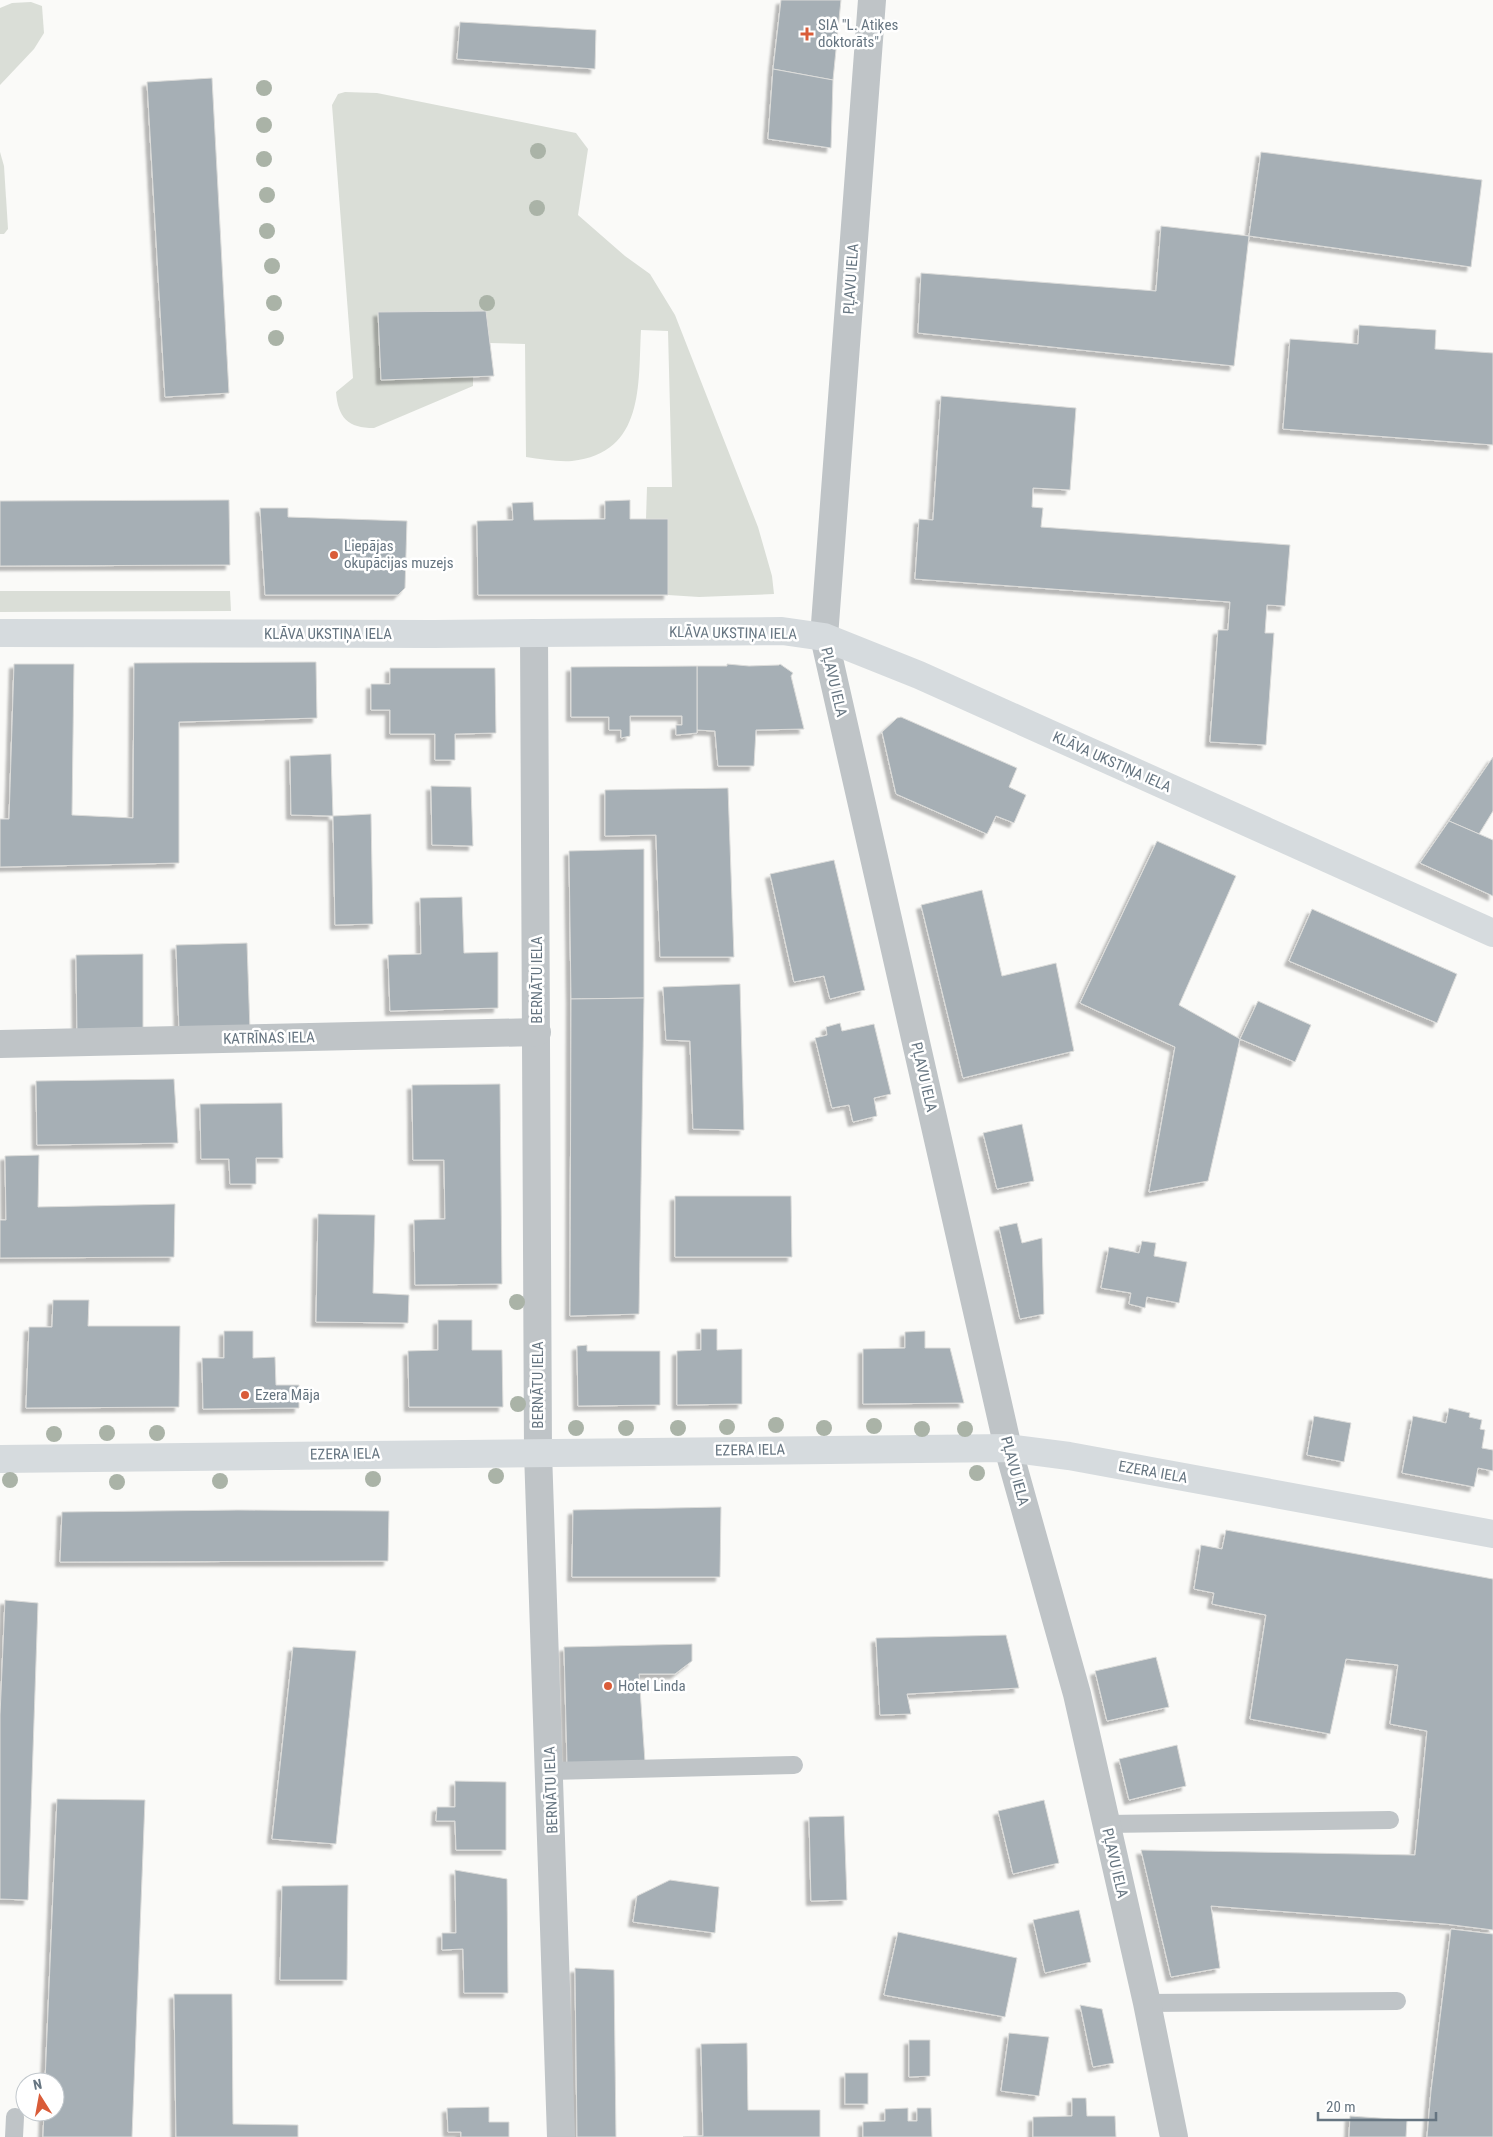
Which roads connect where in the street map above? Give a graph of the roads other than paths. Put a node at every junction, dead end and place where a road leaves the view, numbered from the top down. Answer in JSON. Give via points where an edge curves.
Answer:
{"nodes":[{"id":1,"x":872,"y":0,"type":"edge"},
{"id":2,"x":0,"y":633,"type":"edge"},
{"id":3,"x":534,"y":633,"type":"junction"},
{"id":4,"x":824,"y":637,"type":"junction"},
{"id":5,"x":1493,"y":933,"type":"edge"},
{"id":6,"x":537,"y":1032,"type":"junction"},
{"id":7,"x":0,"y":1044,"type":"edge"},
{"id":8,"x":1008,"y":1448,"type":"junction"},
{"id":9,"x":538,"y":1452,"type":"junction"},
{"id":10,"x":0,"y":1459,"type":"edge"},
{"id":11,"x":1493,"y":1534,"type":"edge"},
{"id":12,"x":794,"y":1765,"type":"dead end"},
{"id":13,"x":550,"y":1771,"type":"junction"},
{"id":14,"x":1390,"y":1820,"type":"dead end"},
{"id":15,"x":1106,"y":1824,"type":"junction"},
{"id":16,"x":1397,"y":2001,"type":"dead end"},
{"id":17,"x":1147,"y":2003,"type":"junction"},
{"id":18,"x":15,"y":2117,"type":"dead end"},
{"id":19,"x":14,"y":2137,"type":"edge"},
{"id":20,"x":561,"y":2137,"type":"edge"},
{"id":21,"x":1174,"y":2137,"type":"edge"}],
"edges":[{"from":1,"to":4,"type":"street","name":"PĻAVU IELA"},
{"from":2,"to":3,"type":"street","name":"KLĀVA UKSTIŅA IELA"},
{"from":3,"to":4,"type":"street","name":"KLĀVA UKSTIŅA IELA","via":[[782,631]]},
{"from":3,"to":6,"type":"street","name":"BERNĀTU IELA"},
{"from":4,"to":5,"type":"street","name":"KLĀVA UKSTIŅA IELA","via":[[919,675]]},
{"from":4,"to":8,"type":"street","name":"PĻAVU IELA"},
{"from":6,"to":7,"type":"street","name":"KATRĪNAS IELA"},
{"from":6,"to":9,"type":"street","name":"BERNĀTU IELA"},
{"from":8,"to":9,"type":"street","name":"EZERA IELA"},
{"from":8,"to":11,"type":"street","name":"EZERA IELA","via":[[1069,1456]]},
{"from":8,"to":15,"type":"street","name":"PĻAVU IELA","via":[[1077,1694]]},
{"from":9,"to":10,"type":"street","name":"EZERA IELA"},
{"from":9,"to":13,"type":"street","name":"BERNĀTU IELA"},
{"from":12,"to":13,"type":"lane"},
{"from":13,"to":20,"type":"street","name":"BERNĀTU IELA"},
{"from":14,"to":15,"type":"lane"},
{"from":15,"to":17,"type":"street","name":"PĻAVU IELA"},
{"from":16,"to":17,"type":"lane"},
{"from":17,"to":21,"type":"street","name":"PĻAVU IELA"},
{"from":18,"to":19,"type":"lane"}]}
